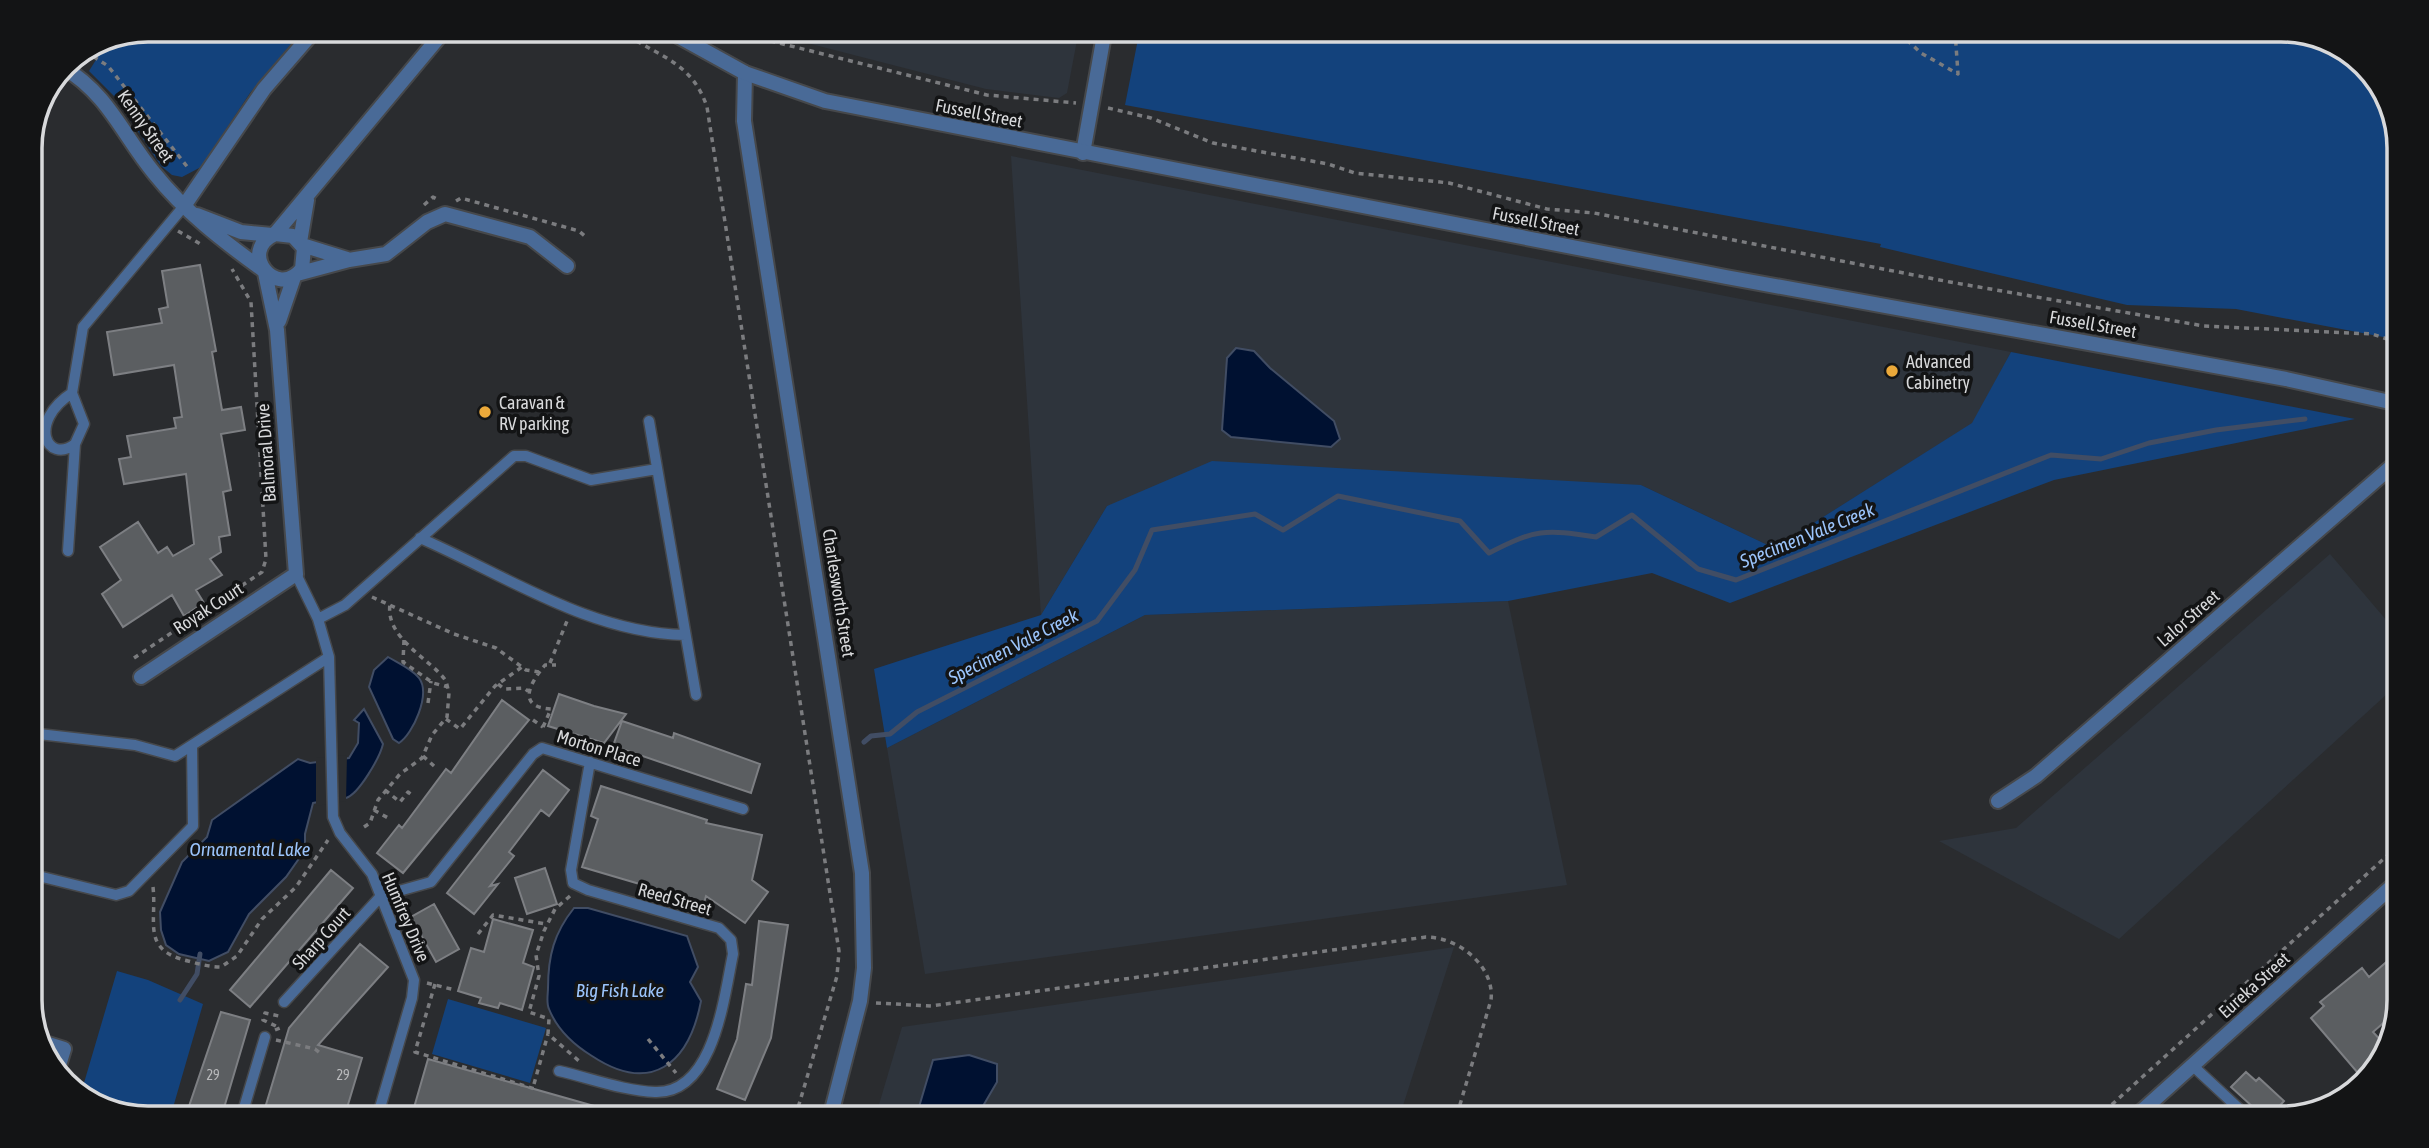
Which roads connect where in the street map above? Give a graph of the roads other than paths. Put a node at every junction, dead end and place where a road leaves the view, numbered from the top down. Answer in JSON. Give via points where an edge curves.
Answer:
{"nodes":[{"id":1,"x":305,"y":42,"type":"edge"},
{"id":2,"x":435,"y":42,"type":"edge"},
{"id":3,"x":689,"y":42,"type":"edge"},
{"id":4,"x":1102,"y":42,"type":"edge"},
{"id":5,"x":73,"y":74,"type":"edge"},
{"id":6,"x":745,"y":74,"type":"junction"},
{"id":7,"x":1083,"y":153,"type":"junction"},
{"id":8,"x":311,"y":189,"type":"junction"},
{"id":9,"x":188,"y":209,"type":"junction"},
{"id":10,"x":274,"y":234,"type":"junction"},
{"id":11,"x":301,"y":244,"type":"junction"},
{"id":12,"x":349,"y":260,"type":"junction"},
{"id":13,"x":567,"y":266,"type":"dead end"},
{"id":14,"x":263,"y":271,"type":"junction"},
{"id":15,"x":295,"y":275,"type":"junction"},
{"id":16,"x":277,"y":330,"type":"junction"},
{"id":17,"x":72,"y":393,"type":"junction"},
{"id":18,"x":2387,"y":401,"type":"edge"},
{"id":19,"x":649,"y":421,"type":"dead end"},
{"id":20,"x":75,"y":444,"type":"junction"},
{"id":21,"x":657,"y":469,"type":"junction"},
{"id":22,"x":2387,"y":470,"type":"edge"},
{"id":23,"x":420,"y":538,"type":"junction"},
{"id":24,"x":68,"y":551,"type":"dead end"},
{"id":25,"x":296,"y":574,"type":"junction"},
{"id":26,"x":318,"y":619,"type":"junction"},
{"id":27,"x":685,"y":635,"type":"junction"},
{"id":28,"x":329,"y":657,"type":"junction"},
{"id":29,"x":141,"y":677,"type":"dead end"},
{"id":30,"x":696,"y":695,"type":"dead end"},
{"id":31,"x":42,"y":734,"type":"edge"},
{"id":32,"x":192,"y":746,"type":"junction"},
{"id":33,"x":590,"y":762,"type":"junction"},
{"id":34,"x":1998,"y":801,"type":"dead end"},
{"id":35,"x":743,"y":809,"type":"dead end"},
{"id":36,"x":42,"y":877,"type":"edge"},
{"id":37,"x":2387,"y":891,"type":"edge"},
{"id":38,"x":382,"y":895,"type":"junction"},
{"id":39,"x":284,"y":1002,"type":"road end"},
{"id":40,"x":265,"y":1037,"type":"road end"},
{"id":41,"x":52,"y":1045,"type":"edge"},
{"id":42,"x":61,"y":1060,"type":"edge"},
{"id":43,"x":2193,"y":1066,"type":"junction"},
{"id":44,"x":559,"y":1071,"type":"dead end"},
{"id":45,"x":245,"y":1106,"type":"edge"},
{"id":46,"x":380,"y":1106,"type":"edge"},
{"id":47,"x":833,"y":1106,"type":"edge"},
{"id":48,"x":2148,"y":1106,"type":"edge"},
{"id":49,"x":2236,"y":1106,"type":"edge"}],
"edges":[{"from":1,"to":9,"type":"street","via":[[264,89]]},
{"from":2,"to":8,"type":"street"},
{"from":3,"to":6,"type":"street","name":"Fussell Street"},
{"from":4,"to":7,"type":"street"},
{"from":5,"to":9,"type":"street","name":"Kenny Street","via":[[103,98],[153,172]]},
{"from":6,"to":7,"type":"street","name":"Fussell Street","via":[[825,102]]},
{"from":6,"to":47,"type":"street","name":"Charlesworth Street","via":[[745,131],[858,835],[864,905],[860,1001]]},
{"from":7,"to":18,"type":"street","name":"Fussell Street"},
{"from":8,"to":10,"type":"street"},
{"from":8,"to":11,"type":"street"},
{"from":9,"to":10,"type":"street","name":"Kenny Street","via":[[241,232]]},
{"from":9,"to":14,"type":"street","name":"Kenny Street"},
{"from":9,"to":17,"type":"lane","via":[[84,323]]},
{"from":10,"to":11,"type":"street","via":[[291,235]]},
{"from":10,"to":14,"type":"street","via":[[259,250]]},
{"from":11,"to":12,"type":"street"},
{"from":11,"to":15,"type":"street","via":[[304,262]]},
{"from":12,"to":13,"type":"street","via":[[386,254],[445,214],[530,237]]},
{"from":12,"to":15,"type":"street"},
{"from":14,"to":15,"type":"street","via":[[281,280]]},
{"from":14,"to":16,"type":"street","name":"Balmoral Drive"},
{"from":15,"to":16,"type":"street","name":"Balmoral Drive"},
{"from":16,"to":25,"type":"street","name":"Balmoral Drive"},
{"from":17,"to":20,"type":"lane","via":[[84,419]]},
{"from":17,"to":20,"type":"lane","via":[[49,413],[45,435],[57,448]]},
{"from":19,"to":21,"type":"lane"},
{"from":20,"to":24,"type":"lane"},
{"from":21,"to":23,"type":"lane","via":[[592,480],[516,455]]},
{"from":21,"to":27,"type":"lane"},
{"from":22,"to":34,"type":"street","name":"Lalor Street","via":[[2028,782]]},
{"from":23,"to":26,"type":"lane","via":[[345,605]]},
{"from":23,"to":27,"type":"lane","via":[[597,620]]},
{"from":25,"to":26,"type":"lane","name":"Humfrey Drive"},
{"from":25,"to":29,"type":"street","name":"Royak Court"},
{"from":26,"to":28,"type":"lane","name":"Humfrey Drive"},
{"from":27,"to":30,"type":"lane"},
{"from":28,"to":32,"type":"lane"},
{"from":28,"to":38,"type":"lane","name":"Humfrey Drive","via":[[332,813],[340,833],[369,869]]},
{"from":31,"to":32,"type":"lane","via":[[135,745],[171,756]]},
{"from":32,"to":36,"type":"lane","via":[[194,823],[128,891],[118,895]]},
{"from":33,"to":35,"type":"lane","name":"Morton Place"},
{"from":33,"to":38,"type":"lane","name":"Morton Place","via":[[549,748],[537,750],[431,882]]},
{"from":33,"to":44,"type":"lane","name":"Reed Street","via":[[572,881],[579,887],[719,928],[734,948],[709,1052],[693,1077],[660,1092]]},
{"from":37,"to":43,"type":"street","name":"Eureka Street"},
{"from":38,"to":39,"type":"lane","name":"Sharp Court"},
{"from":38,"to":46,"type":"lane","name":"Humfrey Drive","via":[[414,982]]},
{"from":40,"to":45,"type":"lane"},
{"from":41,"to":42,"type":"street","via":[[64,1049]]},
{"from":43,"to":48,"type":"street","name":"Eureka Street"},
{"from":43,"to":49,"type":"lane"}]}
